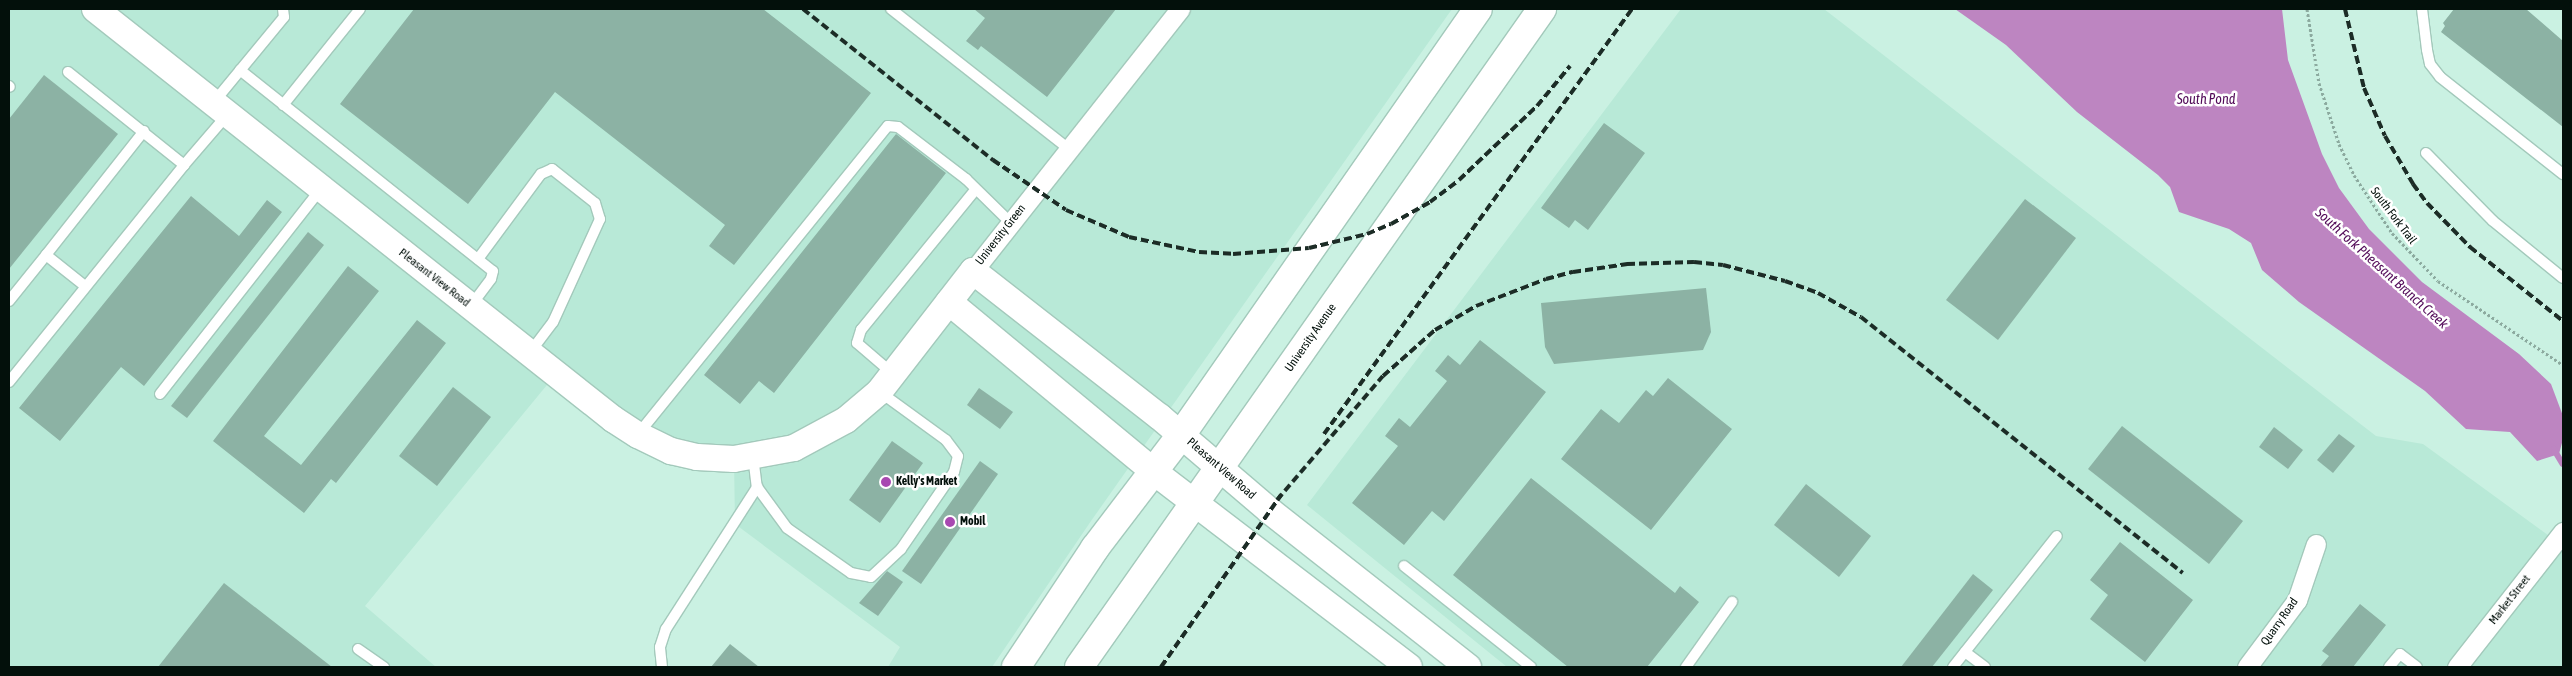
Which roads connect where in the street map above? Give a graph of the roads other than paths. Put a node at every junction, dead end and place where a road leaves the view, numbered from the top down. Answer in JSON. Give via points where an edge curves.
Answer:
{"nodes":[{"id":1,"x":95,"y":9,"type":"edge"},
{"id":2,"x":284,"y":9,"type":"edge"},
{"id":3,"x":360,"y":9,"type":"edge"},
{"id":4,"x":1180,"y":9,"type":"edge"},
{"id":5,"x":1478,"y":9,"type":"edge"},
{"id":6,"x":1542,"y":9,"type":"edge"},
{"id":7,"x":2422,"y":9,"type":"edge"},
{"id":8,"x":896,"y":10,"type":"edge"},
{"id":9,"x":240,"y":70,"type":"junction"},
{"id":10,"x":68,"y":72,"type":"dead end"},
{"id":11,"x":283,"y":104,"type":"junction"},
{"id":12,"x":221,"y":108,"type":"junction"},
{"id":13,"x":144,"y":131,"type":"junction"},
{"id":14,"x":1069,"y":149,"type":"junction"},
{"id":15,"x":2426,"y":153,"type":"dead end"},
{"id":16,"x":184,"y":165,"type":"junction"},
{"id":17,"x":2563,"y":174,"type":"edge"},
{"id":18,"x":322,"y":188,"type":"junction"},
{"id":19,"x":975,"y":190,"type":"junction"},
{"id":20,"x":1011,"y":223,"type":"junction"},
{"id":21,"x":46,"y":255,"type":"junction"},
{"id":22,"x":478,"y":259,"type":"junction"},
{"id":23,"x":973,"y":272,"type":"junction"},
{"id":24,"x":2563,"y":278,"type":"edge"},
{"id":25,"x":85,"y":286,"type":"junction"},
{"id":26,"x":9,"y":301,"type":"edge"},
{"id":27,"x":949,"y":302,"type":"junction"},
{"id":28,"x":471,"y":307,"type":"junction"},
{"id":29,"x":530,"y":353,"type":"junction"},
{"id":30,"x":9,"y":382,"type":"edge"},
{"id":31,"x":886,"y":383,"type":"junction"},
{"id":32,"x":160,"y":394,"type":"dead end"},
{"id":33,"x":638,"y":434,"type":"junction"},
{"id":34,"x":1181,"y":435,"type":"junction"},
{"id":35,"x":806,"y":442,"type":"joint"},
{"id":36,"x":753,"y":456,"type":"junction"},
{"id":37,"x":1220,"y":468,"type":"junction"},
{"id":38,"x":1153,"y":471,"type":"junction"},
{"id":39,"x":757,"y":487,"type":"junction"},
{"id":40,"x":1196,"y":503,"type":"junction"},
{"id":41,"x":2057,"y":536,"type":"dead end"},
{"id":42,"x":2560,"y":537,"type":"edge"},
{"id":43,"x":2316,"y":544,"type":"dead end"},
{"id":44,"x":1404,"y":566,"type":"dead end"},
{"id":45,"x":1732,"y":602,"type":"dead end"},
{"id":46,"x":358,"y":649,"type":"dead end"},
{"id":47,"x":1965,"y":652,"type":"junction"},
{"id":48,"x":384,"y":667,"type":"edge"},
{"id":49,"x":662,"y":667,"type":"edge"},
{"id":50,"x":1016,"y":667,"type":"edge"},
{"id":51,"x":1079,"y":667,"type":"edge"},
{"id":52,"x":1409,"y":667,"type":"edge"},
{"id":53,"x":1468,"y":667,"type":"edge"},
{"id":54,"x":1532,"y":667,"type":"edge"},
{"id":55,"x":1686,"y":667,"type":"edge"},
{"id":56,"x":1953,"y":667,"type":"edge"},
{"id":57,"x":1985,"y":667,"type":"edge"},
{"id":58,"x":2247,"y":667,"type":"edge"},
{"id":59,"x":2389,"y":667,"type":"edge"},
{"id":60,"x":2417,"y":667,"type":"edge"},
{"id":61,"x":2457,"y":667,"type":"edge"}],
"edges":[{"from":1,"to":12,"type":"street","name":"Pleasant View Road"},
{"from":2,"to":9,"type":"lane","via":[[284,17]]},
{"from":3,"to":11,"type":"lane"},
{"from":4,"to":14,"type":"street","name":"University Green"},
{"from":5,"to":34,"type":"main road"},
{"from":6,"to":37,"type":"main road","name":"University Avenue"},
{"from":7,"to":17,"type":"lane","via":[[2426,50],[2430,64],[2440,77]]},
{"from":8,"to":14,"type":"lane"},
{"from":9,"to":11,"type":"lane"},
{"from":9,"to":12,"type":"lane"},
{"from":10,"to":13,"type":"lane"},
{"from":11,"to":22,"type":"lane"},
{"from":12,"to":16,"type":"lane"},
{"from":12,"to":18,"type":"street","name":"Pleasant View Road"},
{"from":13,"to":16,"type":"lane"},
{"from":13,"to":21,"type":"lane"},
{"from":14,"to":20,"type":"street","name":"University Green"},
{"from":15,"to":24,"type":"lane","via":[[2494,221]]},
{"from":16,"to":25,"type":"lane"},
{"from":18,"to":28,"type":"street","name":"Pleasant View Road"},
{"from":18,"to":32,"type":"lane"},
{"from":19,"to":20,"type":"lane"},
{"from":19,"to":31,"type":"lane","via":[[861,330],[857,343]]},
{"from":19,"to":33,"type":"lane","via":[[898,127],[888,126]]},
{"from":20,"to":23,"type":"street","name":"University Green"},
{"from":21,"to":25,"type":"lane"},
{"from":21,"to":26,"type":"lane"},
{"from":22,"to":28,"type":"lane","via":[[492,271],[491,279]]},
{"from":22,"to":29,"type":"lane","via":[[541,174],[552,169],[595,204],[600,219],[553,322]]},
{"from":23,"to":27,"type":"street","name":"University Green"},
{"from":23,"to":34,"type":"street","name":"Pleasant View Road"},
{"from":25,"to":30,"type":"lane"},
{"from":27,"to":31,"type":"street","name":"University Green"},
{"from":27,"to":38,"type":"street"},
{"from":28,"to":29,"type":"street","name":"Pleasant View Road"},
{"from":29,"to":33,"type":"street","name":"Pleasant View Road","via":[[613,419]]},
{"from":31,"to":35,"type":"street","name":"University Green","via":[[846,420]]},
{"from":31,"to":39,"type":"lane","via":[[946,440],[958,456],[949,480],[901,549],[877,574],[871,577],[851,574],[787,528]]},
{"from":33,"to":36,"type":"street","name":"Pleasant View Road","via":[[672,451],[697,457]]},
{"from":34,"to":37,"type":"street","name":"Pleasant View Road"},
{"from":34,"to":38,"type":"main road"},
{"from":35,"to":36,"type":"street","name":"Pleasant View Road","via":[[780,453]]},
{"from":36,"to":39,"type":"lane"},
{"from":37,"to":40,"type":"main road","name":"University Avenue"},
{"from":37,"to":53,"type":"street","name":"Pleasant View Road"},
{"from":38,"to":40,"type":"street"},
{"from":38,"to":50,"type":"main road","via":[[1095,548]]},
{"from":39,"to":49,"type":"lane","via":[[666,629],[660,647]]},
{"from":40,"to":51,"type":"main road","name":"University Avenue"},
{"from":40,"to":52,"type":"street"},
{"from":41,"to":47,"type":"lane"},
{"from":42,"to":61,"type":"street","name":"Market Street"},
{"from":43,"to":58,"type":"street","name":"Quarry Road","via":[[2297,600]]},
{"from":44,"to":54,"type":"lane"},
{"from":45,"to":55,"type":"lane"},
{"from":46,"to":48,"type":"lane"},
{"from":47,"to":56,"type":"lane"},
{"from":47,"to":57,"type":"lane"},
{"from":59,"to":60,"type":"lane","via":[[2400,654]]}]}
